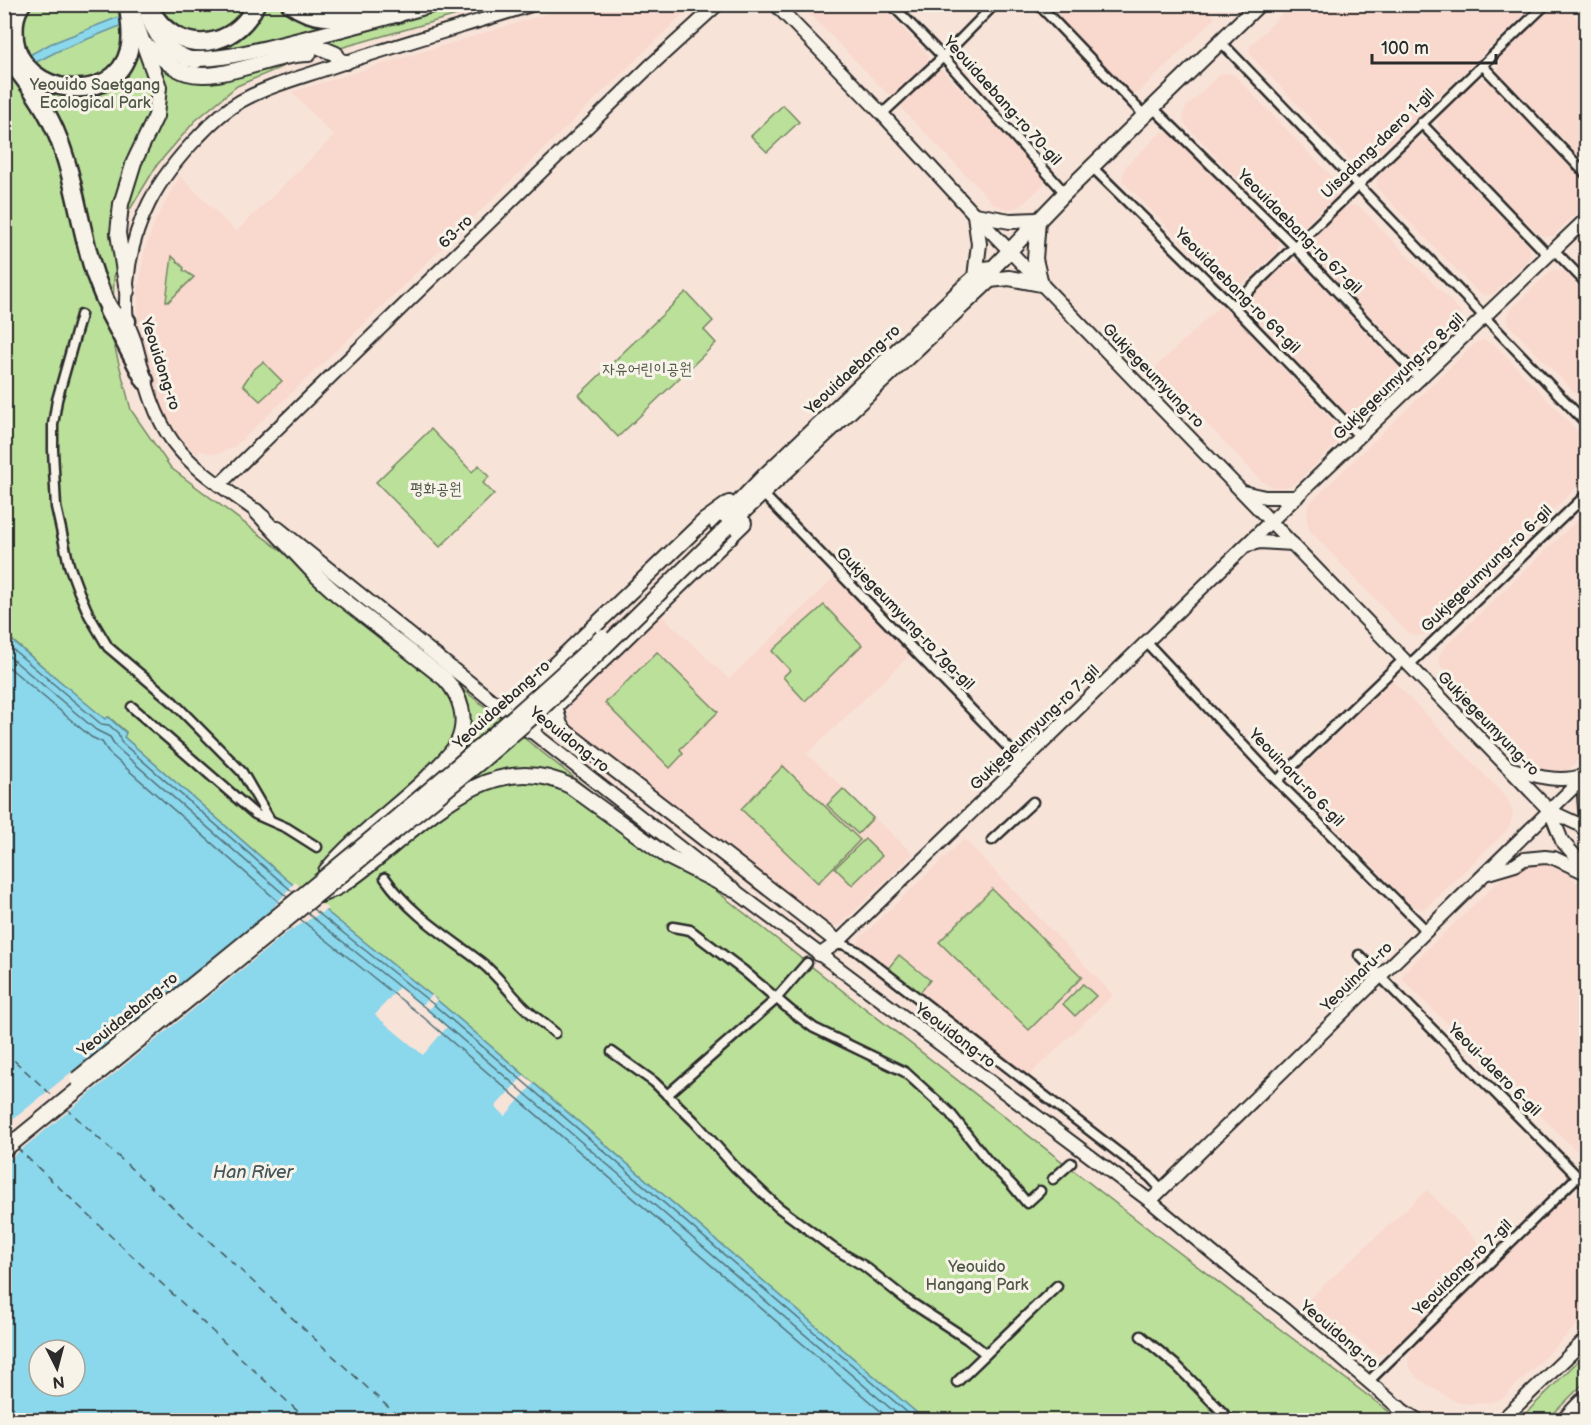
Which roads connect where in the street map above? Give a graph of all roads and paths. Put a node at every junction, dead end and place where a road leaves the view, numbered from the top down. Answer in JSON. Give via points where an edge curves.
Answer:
{"nodes":[{"id":1,"x":22,"y":4,"type":"edge"},
{"id":2,"x":128,"y":4,"type":"edge"},
{"id":3,"x":146,"y":4,"type":"edge"},
{"id":4,"x":255,"y":4,"type":"edge"},
{"id":5,"x":290,"y":4,"type":"edge"},
{"id":6,"x":435,"y":4,"type":"edge"},
{"id":7,"x":534,"y":4,"type":"edge"},
{"id":8,"x":775,"y":4,"type":"edge"},
{"id":9,"x":891,"y":4,"type":"edge"},
{"id":10,"x":995,"y":4,"type":"edge"},
{"id":11,"x":1038,"y":4,"type":"edge"},
{"id":12,"x":1259,"y":4,"type":"edge"},
{"id":13,"x":1546,"y":4,"type":"edge"},
{"id":14,"x":718,"y":6,"type":"edge"},
{"id":15,"x":398,"y":14,"type":"junction"},
{"id":16,"x":147,"y":36,"type":"junction"},
{"id":17,"x":1221,"y":42,"type":"junction"},
{"id":18,"x":9,"y":53,"type":"edge"},
{"id":19,"x":943,"y":57,"type":"junction"},
{"id":20,"x":187,"y":59,"type":"junction"},
{"id":21,"x":346,"y":62,"type":"junction"},
{"id":22,"x":1482,"y":65,"type":"junction"},
{"id":23,"x":34,"y":83,"type":"junction"},
{"id":24,"x":1149,"y":112,"type":"junction"},
{"id":25,"x":882,"y":114,"type":"junction"},
{"id":26,"x":1421,"y":123,"type":"junction"},
{"id":27,"x":1092,"y":167,"type":"junction"},
{"id":28,"x":1587,"y":174,"type":"edge"},
{"id":29,"x":1357,"y":185,"type":"junction"},
{"id":30,"x":1065,"y":193,"type":"junction"},
{"id":31,"x":975,"y":215,"type":"junction"},
{"id":32,"x":1587,"y":219,"type":"edge"},
{"id":33,"x":1038,"y":220,"type":"junction"},
{"id":34,"x":1294,"y":246,"type":"junction"},
{"id":35,"x":1009,"y":251,"type":"junction"},
{"id":36,"x":1551,"y":252,"type":"junction"},
{"id":37,"x":91,"y":263,"type":"junction"},
{"id":38,"x":991,"y":274,"type":"junction"},
{"id":39,"x":975,"y":277,"type":"junction"},
{"id":40,"x":1041,"y":284,"type":"junction"},
{"id":41,"x":1587,"y":284,"type":"edge"},
{"id":42,"x":127,"y":291,"type":"junction"},
{"id":43,"x":1233,"y":306,"type":"junction"},
{"id":44,"x":81,"y":315,"type":"dead end"},
{"id":45,"x":1485,"y":317,"type":"junction"},
{"id":46,"x":127,"y":321,"type":"junction"},
{"id":47,"x":1421,"y":380,"type":"junction"},
{"id":48,"x":145,"y":381,"type":"junction"},
{"id":49,"x":1587,"y":423,"type":"edge"},
{"id":50,"x":1360,"y":437,"type":"junction"},
{"id":51,"x":775,"y":481,"type":"junction"},
{"id":52,"x":758,"y":483,"type":"junction"},
{"id":53,"x":219,"y":485,"type":"junction"},
{"id":54,"x":1243,"y":492,"type":"junction"},
{"id":55,"x":1587,"y":495,"type":"edge"},
{"id":56,"x":766,"y":497,"type":"junction"},
{"id":57,"x":1297,"y":498,"type":"junction"},
{"id":58,"x":256,"y":511,"type":"junction"},
{"id":59,"x":1272,"y":522,"type":"junction"},
{"id":60,"x":722,"y":526,"type":"junction"},
{"id":61,"x":1293,"y":544,"type":"junction"},
{"id":62,"x":1244,"y":547,"type":"junction"},
{"id":63,"x":1147,"y":643,"type":"junction"},
{"id":64,"x":1406,"y":662,"type":"junction"},
{"id":65,"x":527,"y":691,"type":"junction"},
{"id":66,"x":495,"y":703,"type":"junction"},
{"id":67,"x":555,"y":706,"type":"junction"},
{"id":68,"x":132,"y":707,"type":"dead end"},
{"id":69,"x":514,"y":718,"type":"junction"},
{"id":70,"x":530,"y":731,"type":"junction"},
{"id":71,"x":1022,"y":762,"type":"junction"},
{"id":72,"x":1507,"y":767,"type":"junction"},
{"id":73,"x":1587,"y":775,"type":"edge"},
{"id":74,"x":1277,"y":781,"type":"junction"},
{"id":75,"x":1587,"y":781,"type":"edge"},
{"id":76,"x":1033,"y":802,"type":"dead end"},
{"id":77,"x":1550,"y":811,"type":"junction"},
{"id":78,"x":270,"y":820,"type":"junction"},
{"id":79,"x":1587,"y":823,"type":"edge"},
{"id":80,"x":1587,"y":832,"type":"edge"},
{"id":81,"x":992,"y":840,"type":"dead end"},
{"id":82,"x":317,"y":847,"type":"dead end"},
{"id":83,"x":1587,"y":868,"type":"edge"},
{"id":84,"x":1487,"y":873,"type":"junction"},
{"id":85,"x":1587,"y":873,"type":"edge"},
{"id":86,"x":385,"y":879,"type":"dead end"},
{"id":87,"x":316,"y":883,"type":"junction"},
{"id":88,"x":734,"y":890,"type":"junction"},
{"id":89,"x":316,"y":898,"type":"junction"},
{"id":90,"x":673,"y":927,"type":"dead end"},
{"id":91,"x":1427,"y":931,"type":"junction"},
{"id":92,"x":838,"y":942,"type":"junction"},
{"id":93,"x":819,"y":955,"type":"junction"},
{"id":94,"x":1359,"y":955,"type":"dead end"},
{"id":95,"x":807,"y":963,"type":"dead end"},
{"id":96,"x":1381,"y":976,"type":"junction"},
{"id":97,"x":776,"y":999,"type":"junction"},
{"id":98,"x":555,"y":1033,"type":"dead end"},
{"id":99,"x":612,"y":1052,"type":"dead end"},
{"id":100,"x":667,"y":1095,"type":"junction"},
{"id":101,"x":4,"y":1138,"type":"edge"},
{"id":102,"x":4,"y":1150,"type":"edge"},
{"id":103,"x":1071,"y":1163,"type":"dead end"},
{"id":104,"x":1578,"y":1176,"type":"junction"},
{"id":105,"x":1053,"y":1179,"type":"dead end"},
{"id":106,"x":1587,"y":1185,"type":"edge"},
{"id":107,"x":1162,"y":1190,"type":"junction"},
{"id":108,"x":1040,"y":1191,"type":"dead end"},
{"id":109,"x":1150,"y":1201,"type":"junction"},
{"id":110,"x":1057,"y":1286,"type":"dead end"},
{"id":111,"x":1141,"y":1336,"type":"dead end"},
{"id":112,"x":1587,"y":1339,"type":"edge"},
{"id":113,"x":986,"y":1354,"type":"junction"},
{"id":114,"x":1368,"y":1381,"type":"junction"},
{"id":115,"x":957,"y":1382,"type":"dead end"},
{"id":116,"x":1587,"y":1397,"type":"edge"},
{"id":117,"x":1399,"y":1408,"type":"junction"},
{"id":118,"x":1230,"y":1420,"type":"edge"},
{"id":119,"x":1409,"y":1420,"type":"edge"},
{"id":120,"x":1418,"y":1420,"type":"edge"},
{"id":121,"x":1502,"y":1420,"type":"edge"},
{"id":122,"x":1564,"y":1420,"type":"edge"}],
"edges":[{"from":1,"to":18,"type":"highway","via":[[14,22]]},
{"from":2,"to":16,"type":"highway"},
{"from":3,"to":16,"type":"highway"},
{"from":4,"to":16,"type":"highway","via":[[242,25],[221,40],[198,42]]},
{"from":5,"to":15,"type":"highway","via":[[313,17],[328,19]]},
{"from":6,"to":15,"type":"main road"},
{"from":7,"to":21,"type":"street","name":"Yeouidong-ro"},
{"from":8,"to":25,"type":"street","name":"Gukjegeumyung-ro"},
{"from":9,"to":19,"type":"street","name":"Yeouidaebang-ro 70-gil"},
{"from":10,"to":19,"type":"street"},
{"from":11,"to":24,"type":"street","name":"Yeouidaebang-ro 67-gil"},
{"from":12,"to":17,"type":"main road","name":"Yeouidaebang-ro"},
{"from":13,"to":22,"type":"street","name":"Uisadang-daero 1-gil"},
{"from":14,"to":53,"type":"street","name":"63-ro"},
{"from":15,"to":20,"type":"main road","via":[[233,56]]},
{"from":16,"to":20,"type":"main road"},
{"from":16,"to":21,"type":"main road","via":[[171,65],[187,73],[226,72],[293,55],[320,55]]},
{"from":16,"to":23,"type":"highway","via":[[111,79],[82,89]]},
{"from":16,"to":42,"type":"main road","via":[[159,87],[158,102],[121,204],[118,233]]},
{"from":17,"to":24,"type":"main road","name":"Yeouidaebang-ro"},
{"from":17,"to":29,"type":"street"},
{"from":18,"to":23,"type":"highway"},
{"from":19,"to":25,"type":"street"},
{"from":19,"to":30,"type":"street","name":"Yeouidaebang-ro 70-gil"},
{"from":20,"to":21,"type":"main road","via":[[212,63],[317,46],[336,54],[339,62]]},
{"from":21,"to":42,"type":"street","name":"Yeouidong-ro","via":[[238,102],[182,153],[162,178],[138,226]]},
{"from":22,"to":26,"type":"street","name":"Uisadang-daero 1-gil"},
{"from":22,"to":28,"type":"street"},
{"from":23,"to":37,"type":"highway","via":[[62,148]]},
{"from":24,"to":27,"type":"main road","name":"Yeouidaebang-ro"},
{"from":24,"to":34,"type":"street","name":"Yeouidaebang-ro 67-gil"},
{"from":25,"to":31,"type":"street","name":"Gukjegeumyung-ro"},
{"from":26,"to":29,"type":"street","name":"Uisadang-daero 1-gil"},
{"from":26,"to":36,"type":"street"},
{"from":27,"to":30,"type":"main road","name":"Yeouidaebang-ro"},
{"from":27,"to":43,"type":"street","name":"Yeouidaebang-ro 69-gil"},
{"from":29,"to":34,"type":"street","name":"Uisadang-daero 1-gil"},
{"from":29,"to":45,"type":"street"},
{"from":30,"to":33,"type":"main road","name":"Yeouidaebang-ro"},
{"from":31,"to":33,"type":"main road","via":[[1010,221]]},
{"from":31,"to":35,"type":"street","name":"Gukjegeumyung-ro"},
{"from":31,"to":39,"type":"main road","via":[[979,244]]},
{"from":32,"to":36,"type":"street","name":"Gukjegeumyung-ro 8-gil"},
{"from":33,"to":35,"type":"main road","name":"Yeouidaebang-ro"},
{"from":33,"to":40,"type":"main road","via":[[1035,259]]},
{"from":34,"to":43,"type":"street","name":"Uisadang-daero 1-gil"},
{"from":34,"to":47,"type":"street","name":"Yeouidaebang-ro 67-gil"},
{"from":35,"to":38,"type":"main road","name":"Yeouidaebang-ro"},
{"from":35,"to":40,"type":"street","name":"Gukjegeumyung-ro"},
{"from":36,"to":41,"type":"street"},
{"from":36,"to":45,"type":"street","name":"Gukjegeumyung-ro 8-gil"},
{"from":37,"to":46,"type":"highway","via":[[108,307]]},
{"from":37,"to":48,"type":"highway","via":[[100,297]]},
{"from":38,"to":39,"type":"main road","name":"Yeouidaebang-ro","via":[[984,269]]},
{"from":38,"to":40,"type":"main road"},
{"from":38,"to":51,"type":"main road","name":"Yeouidaebang-ro"},
{"from":39,"to":52,"type":"main road","name":"Yeouidaebang-ro"},
{"from":40,"to":54,"type":"street","name":"Gukjegeumyung-ro"},
{"from":42,"to":46,"type":"street","name":"Yeouidong-ro"},
{"from":43,"to":50,"type":"street","name":"Yeouidaebang-ro 69-gil"},
{"from":44,"to":78,"type":"street","via":[[53,425],[56,507],[66,556],[79,592],[108,646],[173,702],[242,772]]},
{"from":45,"to":47,"type":"street","name":"Gukjegeumyung-ro 8-gil"},
{"from":45,"to":49,"type":"street"},
{"from":46,"to":48,"type":"street","name":"Yeouidong-ro"},
{"from":47,"to":50,"type":"street","name":"Gukjegeumyung-ro 8-gil"},
{"from":48,"to":53,"type":"street","name":"Yeouidong-ro","via":[[158,417],[174,443]]},
{"from":50,"to":57,"type":"street","name":"Gukjegeumyung-ro 8-gil"},
{"from":51,"to":56,"type":"main road"},
{"from":51,"to":60,"type":"main road","name":"Yeouidaebang-ro"},
{"from":52,"to":60,"type":"main road","name":"Yeouidaebang-ro"},
{"from":52,"to":65,"type":"main road","via":[[704,521]]},
{"from":53,"to":58,"type":"street","name":"Yeouidong-ro"},
{"from":54,"to":57,"type":"street"},
{"from":54,"to":59,"type":"street","name":"Gukjegeumyung-ro"},
{"from":55,"to":64,"type":"street","name":"Gukjegeumyung-ro 6-gil"},
{"from":56,"to":67,"type":"main road"},
{"from":56,"to":71,"type":"street","name":"Gukjegeumyung-ro 7ga-gil"},
{"from":57,"to":59,"type":"street","name":"Gukjegeumyung-ro 8-gil"},
{"from":58,"to":66,"type":"street","name":"Yeouidong-ro"},
{"from":58,"to":87,"type":"main road","bridge":true,"via":[[339,596],[452,686],[462,708],[462,730],[452,752],[344,850]]},
{"from":59,"to":61,"type":"street","name":"Gukjegeumyung-ro"},
{"from":59,"to":62,"type":"street","name":"Gukjegeumyung-ro 7-gil"},
{"from":60,"to":87,"type":"main road","name":"Yeouidaebang-ro","bridge":true,"via":[[535,700]]},
{"from":60,"to":89,"type":"main road","bridge":true,"via":[[535,715]]},
{"from":61,"to":62,"type":"street","via":[[1260,542]]},
{"from":61,"to":64,"type":"street","name":"Gukjegeumyung-ro"},
{"from":62,"to":63,"type":"street","name":"Gukjegeumyung-ro 7-gil"},
{"from":63,"to":71,"type":"street","name":"Gukjegeumyung-ro 7-gil"},
{"from":63,"to":74,"type":"street","name":"Yeouinaru-ro 6-gil"},
{"from":64,"to":72,"type":"street","name":"Gukjegeumyung-ro"},
{"from":64,"to":74,"type":"street"},
{"from":65,"to":66,"type":"street"},
{"from":65,"to":69,"type":"main road"},
{"from":66,"to":69,"type":"street","name":"Yeouidong-ro"},
{"from":67,"to":70,"type":"main road"},
{"from":67,"to":92,"type":"main road","via":[[566,732]]},
{"from":68,"to":78,"type":"street","via":[[255,814]]},
{"from":69,"to":70,"type":"street","name":"Yeouidong-ro"},
{"from":70,"to":88,"type":"street","name":"Yeouidong-ro"},
{"from":71,"to":92,"type":"street","name":"Gukjegeumyung-ro 7-gil"},
{"from":72,"to":73,"type":"street","via":[[1548,779]]},
{"from":72,"to":77,"type":"street","name":"Gukjegeumyung-ro"},
{"from":73,"to":77,"type":"street","name":"Yeouinaru-ro"},
{"from":74,"to":91,"type":"street","name":"Yeouinaru-ro 6-gil"},
{"from":75,"to":79,"type":"street"},
{"from":76,"to":81,"type":"street"},
{"from":77,"to":80,"type":"street","name":"Gukjegeumyung-ro"},
{"from":77,"to":83,"type":"street","name":"Gukjegeumyung-ro","via":[[1562,841]]},
{"from":77,"to":84,"type":"street","name":"Yeouinaru-ro"},
{"from":78,"to":82,"type":"street"},
{"from":84,"to":85,"type":"street","via":[[1535,857],[1554,858]]},
{"from":84,"to":91,"type":"street","name":"Yeouinaru-ro"},
{"from":86,"to":98,"type":"street","via":[[411,910],[482,964]]},
{"from":87,"to":101,"type":"main road","name":"Yeouidaebang-ro","bridge":true},
{"from":88,"to":89,"type":"main road","via":[[668,857],[563,782],[525,774],[498,777],[459,796],[344,884]]},
{"from":88,"to":93,"type":"street","name":"Yeouidong-ro"},
{"from":89,"to":102,"type":"main road","bridge":true},
{"from":90,"to":97,"type":"street","via":[[690,930]]},
{"from":91,"to":96,"type":"street","name":"Yeouinaru-ro"},
{"from":92,"to":93,"type":"street","name":"Gukjegeumyung-ro 7-gil"},
{"from":92,"to":107,"type":"street","via":[[857,951]]},
{"from":93,"to":109,"type":"street","name":"Yeouidong-ro"},
{"from":94,"to":96,"type":"street","name":"Yeoui-daero 6-gil"},
{"from":95,"to":97,"type":"street"},
{"from":96,"to":104,"type":"street","name":"Yeoui-daero 6-gil"},
{"from":96,"to":107,"type":"street","name":"Yeouinaru-ro"},
{"from":97,"to":100,"type":"street"},
{"from":97,"to":108,"type":"street","via":[[814,1028],[914,1079],[950,1113],[1027,1203]]},
{"from":99,"to":100,"type":"street"},
{"from":100,"to":113,"type":"street","via":[[778,1207]]},
{"from":103,"to":105,"type":"street"},
{"from":104,"to":106,"type":"street","name":"Yeoui-daero 6-gil"},
{"from":104,"to":114,"type":"street","name":"Yeouidong-ro 7-gil"},
{"from":107,"to":109,"type":"street","name":"Yeouinaru-ro"},
{"from":109,"to":114,"type":"street","name":"Yeouidong-ro"},
{"from":110,"to":113,"type":"street"},
{"from":111,"to":118,"type":"street"},
{"from":112,"to":121,"type":"street"},
{"from":113,"to":115,"type":"street"},
{"from":114,"to":117,"type":"street","name":"Yeouidong-ro"},
{"from":116,"to":122,"type":"main road"},
{"from":117,"to":119,"type":"main road"},
{"from":117,"to":120,"type":"street","name":"Yeouidong-ro"}]}
